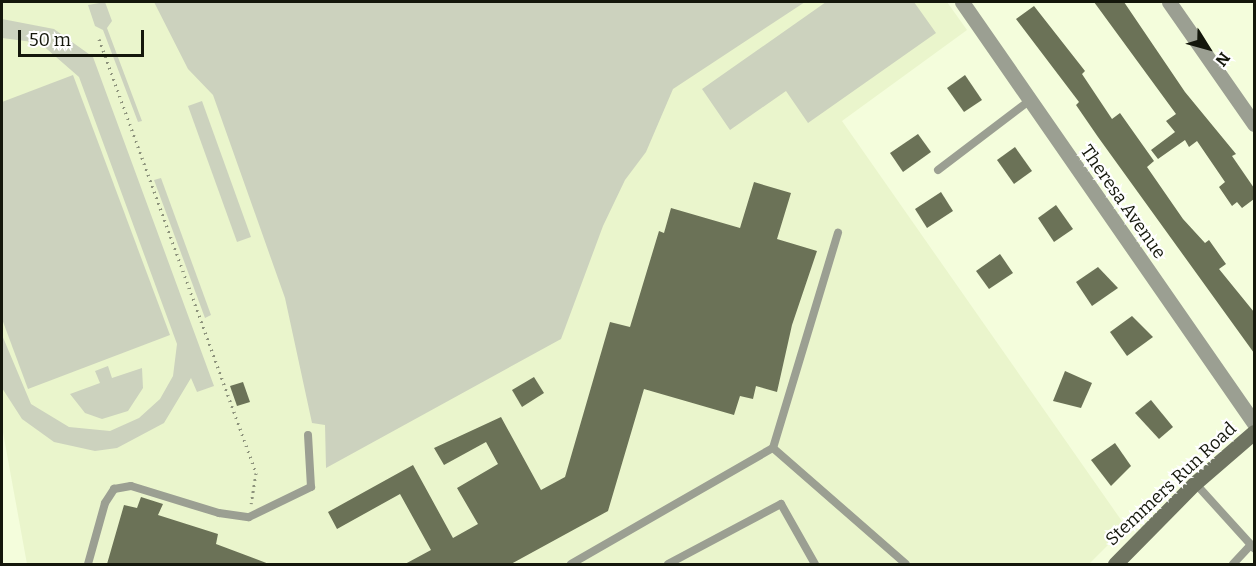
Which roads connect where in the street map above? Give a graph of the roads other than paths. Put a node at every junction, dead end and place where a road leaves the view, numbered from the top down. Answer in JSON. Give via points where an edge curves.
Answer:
{"nodes":[{"id":1,"x":1169,"y":2,"type":"edge"},
{"id":2,"x":967,"y":3,"type":"edge"},
{"id":3,"x":1029,"y":101,"type":"junction"},
{"id":4,"x":1254,"y":124,"type":"edge"},
{"id":5,"x":938,"y":170,"type":"dead end"},
{"id":6,"x":838,"y":233,"type":"dead end"},
{"id":7,"x":1254,"y":423,"type":"edge"},
{"id":8,"x":1254,"y":432,"type":"edge"},
{"id":9,"x":309,"y":435,"type":"dead end"},
{"id":10,"x":773,"y":448,"type":"junction"},
{"id":11,"x":1195,"y":483,"type":"junction"},
{"id":12,"x":1253,"y":547,"type":"edge"},
{"id":13,"x":88,"y":564,"type":"edge"},
{"id":14,"x":571,"y":564,"type":"edge"},
{"id":15,"x":668,"y":564,"type":"edge"},
{"id":16,"x":815,"y":564,"type":"edge"},
{"id":17,"x":906,"y":564,"type":"edge"},
{"id":18,"x":1114,"y":564,"type":"edge"},
{"id":19,"x":1233,"y":564,"type":"edge"}],
"edges":[{"from":1,"to":4,"type":"street"},
{"from":2,"to":3,"type":"street","name":"Theresa Avenue"},
{"from":3,"to":5,"type":"lane"},
{"from":3,"to":7,"type":"street","name":"Theresa Avenue"},
{"from":6,"to":10,"type":"lane"},
{"from":8,"to":11,"type":"main road","name":"Stemmers Run Road"},
{"from":9,"to":13,"type":"lane","via":[[311,488],[249,517],[219,513],[131,486],[114,489],[105,503]]},
{"from":10,"to":14,"type":"lane"},
{"from":10,"to":17,"type":"lane"},
{"from":11,"to":12,"type":"lane"},
{"from":11,"to":18,"type":"main road","name":"Stemmers Run Road"},
{"from":12,"to":19,"type":"lane"},
{"from":15,"to":16,"type":"lane","via":[[781,504]]}]}
